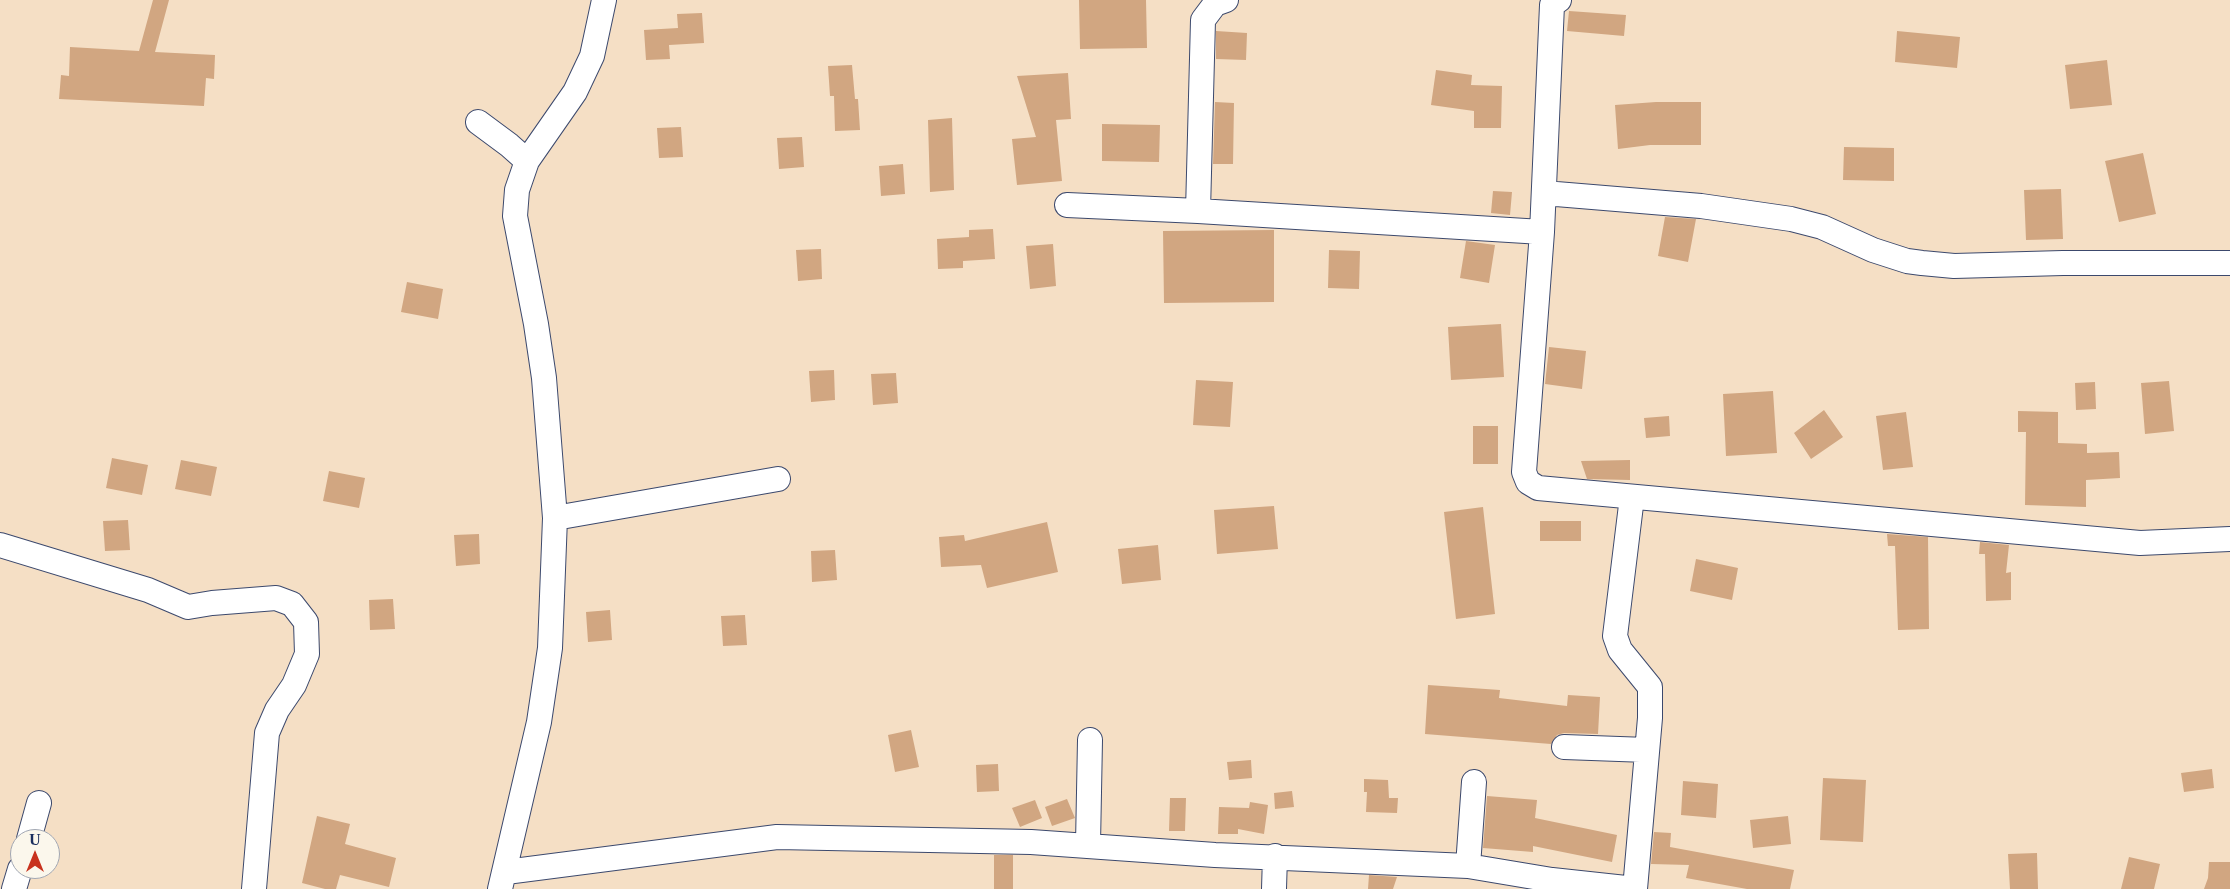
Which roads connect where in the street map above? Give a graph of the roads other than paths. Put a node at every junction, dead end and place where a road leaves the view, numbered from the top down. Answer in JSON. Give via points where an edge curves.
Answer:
{"nodes":[{"id":1,"x":604,"y":0,"type":"edge"},
{"id":2,"x":1226,"y":0,"type":"edge"},
{"id":3,"x":1559,"y":0,"type":"edge"},
{"id":4,"x":478,"y":122,"type":"dead end"},
{"id":5,"x":527,"y":161,"type":"junction"},
{"id":6,"x":1544,"y":194,"type":"junction"},
{"id":7,"x":1067,"y":205,"type":"dead end"},
{"id":8,"x":1198,"y":211,"type":"junction"},
{"id":9,"x":1542,"y":232,"type":"junction"},
{"id":10,"x":2230,"y":263,"type":"edge"},
{"id":11,"x":778,"y":479,"type":"dead end"},
{"id":12,"x":1632,"y":497,"type":"junction"},
{"id":13,"x":555,"y":518,"type":"junction"},
{"id":14,"x":2230,"y":539,"type":"edge"},
{"id":15,"x":0,"y":545,"type":"edge"},
{"id":16,"x":1090,"y":740,"type":"dead end"},
{"id":17,"x":1564,"y":747,"type":"dead end"},
{"id":18,"x":1647,"y":750,"type":"junction"},
{"id":19,"x":1474,"y":782,"type":"dead end"},
{"id":20,"x":39,"y":803,"type":"dead end"},
{"id":21,"x":32,"y":829,"type":"edge"},
{"id":22,"x":1088,"y":844,"type":"junction"},
{"id":23,"x":1275,"y":856,"type":"junction"},
{"id":24,"x":1468,"y":866,"type":"junction"},
{"id":25,"x":503,"y":880,"type":"edge"},
{"id":26,"x":254,"y":889,"type":"edge"},
{"id":27,"x":1274,"y":889,"type":"edge"},
{"id":28,"x":1635,"y":889,"type":"edge"}],
"edges":[{"from":1,"to":5,"type":"street","via":[[592,56],[575,92]]},
{"from":2,"to":8,"type":"street","via":[[1215,4],[1202,20]]},
{"from":3,"to":6,"type":"street","via":[[1552,5]]},
{"from":4,"to":5,"type":"street"},
{"from":5,"to":13,"type":"street","via":[[517,190],[515,216],[544,378]]},
{"from":6,"to":9,"type":"street"},
{"from":6,"to":10,"type":"street","via":[[1702,206],[1791,219],[1822,227],[1873,250],[1922,263],[1963,266]]},
{"from":7,"to":8,"type":"street"},
{"from":8,"to":9,"type":"street"},
{"from":9,"to":12,"type":"street","via":[[1524,472],[1528,482],[1538,488]]},
{"from":11,"to":13,"type":"street"},
{"from":12,"to":14,"type":"street","via":[[2140,543]]},
{"from":12,"to":18,"type":"street","via":[[1615,636],[1620,650],[1650,687]]},
{"from":13,"to":25,"type":"street","via":[[550,648],[539,722]]},
{"from":15,"to":26,"type":"street","via":[[148,590],[188,608],[276,598],[292,604],[306,622],[306,654],[294,685],[277,710],[267,733]]},
{"from":16,"to":22,"type":"street"},
{"from":17,"to":18,"type":"street"},
{"from":18,"to":28,"type":"street"},
{"from":19,"to":24,"type":"street"},
{"from":20,"to":21,"type":"street"},
{"from":22,"to":23,"type":"street"},
{"from":22,"to":25,"type":"street","via":[[777,837]]},
{"from":23,"to":24,"type":"street"},
{"from":23,"to":27,"type":"street"},
{"from":24,"to":28,"type":"street"}]}
